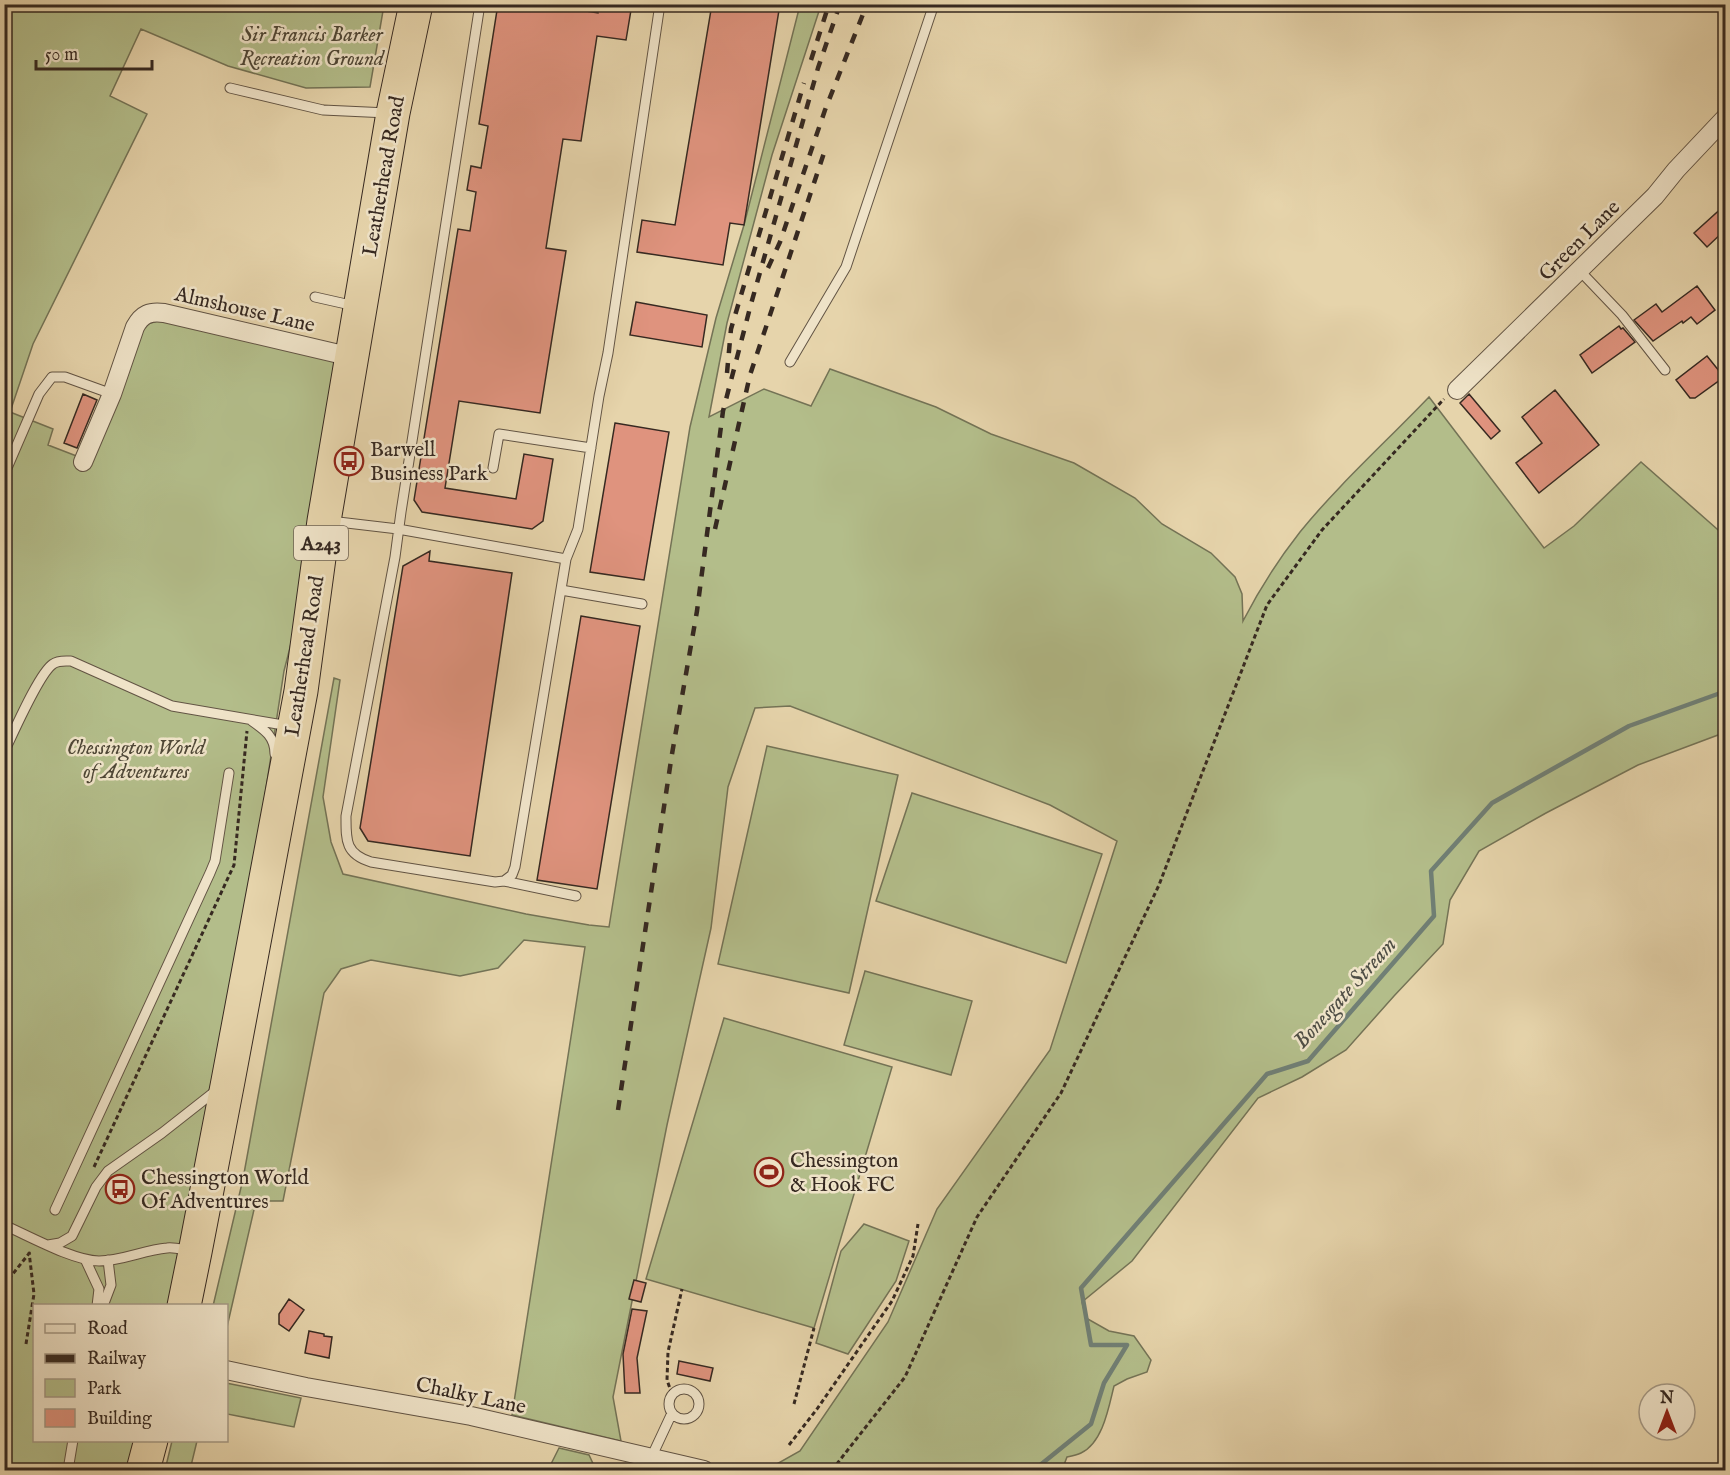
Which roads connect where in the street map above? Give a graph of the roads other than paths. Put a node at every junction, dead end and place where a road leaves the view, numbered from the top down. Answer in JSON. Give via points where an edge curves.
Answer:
{"nodes":[{"id":1,"x":416,"y":4,"type":"edge"},
{"id":2,"x":480,"y":4,"type":"edge"},
{"id":3,"x":660,"y":4,"type":"edge"},
{"id":4,"x":934,"y":4,"type":"edge"},
{"id":5,"x":230,"y":88,"type":"dead end"},
{"id":6,"x":393,"y":113,"type":"junction"},
{"id":7,"x":1725,"y":117,"type":"edge"},
{"id":8,"x":1580,"y":271,"type":"junction"},
{"id":9,"x":315,"y":297,"type":"dead end"},
{"id":10,"x":360,"y":307,"type":"junction"},
{"id":11,"x":352,"y":357,"type":"junction"},
{"id":12,"x":790,"y":362,"type":"dead end"},
{"id":13,"x":1665,"y":370,"type":"dead end"},
{"id":14,"x":1457,"y":390,"type":"road end"},
{"id":15,"x":112,"y":394,"type":"junction"},
{"id":16,"x":591,"y":448,"type":"junction"},
{"id":17,"x":83,"y":462,"type":"dead end"},
{"id":18,"x":494,"y":468,"type":"dead end"},
{"id":19,"x":4,"y":475,"type":"edge"},
{"id":20,"x":324,"y":520,"type":"junction"},
{"id":21,"x":398,"y":529,"type":"junction"},
{"id":22,"x":567,"y":559,"type":"junction"},
{"id":23,"x":561,"y":590,"type":"junction"},
{"id":24,"x":642,"y":604,"type":"dead end"},
{"id":25,"x":248,"y":719,"type":"junction"},
{"id":26,"x":294,"y":727,"type":"junction"},
{"id":27,"x":9,"y":749,"type":"edge"},
{"id":28,"x":273,"y":765,"type":"dead end"},
{"id":29,"x":229,"y":773,"type":"dead end"},
{"id":30,"x":265,"y":828,"type":"dead end"},
{"id":31,"x":267,"y":873,"type":"junction"},
{"id":32,"x":504,"y":881,"type":"junction"},
{"id":33,"x":576,"y":896,"type":"dead end"},
{"id":34,"x":228,"y":1081,"type":"junction"},
{"id":35,"x":55,"y":1210,"type":"dead end"},
{"id":36,"x":4,"y":1225,"type":"edge"},
{"id":37,"x":48,"y":1245,"type":"junction"},
{"id":38,"x":195,"y":1252,"type":"junction"},
{"id":39,"x":85,"y":1259,"type":"junction"},
{"id":40,"x":108,"y":1260,"type":"junction"},
{"id":41,"x":97,"y":1304,"type":"edge"},
{"id":42,"x":103,"y":1304,"type":"edge"},
{"id":43,"x":184,"y":1304,"type":"edge"},
{"id":44,"x":228,"y":1370,"type":"edge"},
{"id":45,"x":672,"y":1413,"type":"junction"},
{"id":46,"x":73,"y":1442,"type":"edge"},
{"id":47,"x":150,"y":1442,"type":"edge"},
{"id":48,"x":651,"y":1458,"type":"junction"},
{"id":49,"x":68,"y":1470,"type":"edge"},
{"id":50,"x":143,"y":1470,"type":"edge"},
{"id":51,"x":704,"y":1470,"type":"edge"}],
"edges":[{"from":1,"to":6,"type":"highway","name":"Leatherhead Road","number":"A243"},
{"from":2,"to":21,"type":"lane"},
{"from":3,"to":16,"type":"lane"},
{"from":4,"to":12,"type":"lane","via":[[846,267]]},
{"from":5,"to":6,"type":"lane","via":[[323,110]]},
{"from":6,"to":10,"type":"highway","name":"Leatherhead Road","number":"A243"},
{"from":7,"to":8,"type":"street","name":"Green Lane","via":[[1655,196]]},
{"from":8,"to":13,"type":"lane","via":[[1605,295]]},
{"from":8,"to":14,"type":"street","name":"Green Lane"},
{"from":9,"to":10,"type":"lane"},
{"from":10,"to":11,"type":"highway","name":"Leatherhead Road","number":"A243"},
{"from":11,"to":15,"type":"street","name":"Almshouse Lane","via":[[157,312],[140,318],[135,327]]},
{"from":11,"to":20,"type":"highway","name":"Leatherhead Road","number":"A243"},
{"from":15,"to":17,"type":"street","name":"Almshouse Lane"},
{"from":15,"to":19,"type":"lane","via":[[65,376],[52,376],[39,394]]},
{"from":16,"to":18,"type":"lane","via":[[499,434]]},
{"from":16,"to":22,"type":"lane","via":[[578,529]]},
{"from":20,"to":21,"type":"lane"},
{"from":20,"to":26,"type":"highway","name":"Leatherhead Road","number":"A243"},
{"from":21,"to":22,"type":"lane"},
{"from":21,"to":32,"type":"lane","via":[[346,816],[347,843],[353,853],[371,862]]},
{"from":22,"to":23,"type":"lane"},
{"from":23,"to":24,"type":"lane"},
{"from":23,"to":32,"type":"lane","via":[[515,867]]},
{"from":25,"to":26,"type":"lane"},
{"from":25,"to":27,"type":"lane","via":[[172,706],[62,660],[52,664]]},
{"from":25,"to":28,"type":"lane","via":[[270,735],[275,745]]},
{"from":26,"to":31,"type":"highway","name":"Leatherhead Road","number":"A243"},
{"from":29,"to":35,"type":"lane","via":[[210,873]]},
{"from":30,"to":31,"type":"lane"},
{"from":31,"to":34,"type":"highway","name":"Leatherhead Road","number":"A243"},
{"from":32,"to":33,"type":"lane"},
{"from":34,"to":37,"type":"lane","via":[[108,1171],[72,1236]]},
{"from":34,"to":38,"type":"highway","name":"Leatherhead Road","number":"A243"},
{"from":36,"to":37,"type":"lane"},
{"from":37,"to":39,"type":"lane"},
{"from":38,"to":40,"type":"lane","via":[[169,1247]]},
{"from":38,"to":43,"type":"highway","name":"Leatherhead Road","number":"A243"},
{"from":39,"to":40,"type":"lane"},
{"from":39,"to":41,"type":"lane","via":[[99,1289]]},
{"from":40,"to":42,"type":"lane","via":[[111,1285]]},
{"from":44,"to":48,"type":"street","name":"Chalky Lane","via":[[471,1416]]},
{"from":45,"to":45,"type":"lane","via":[[689,1418],[697,1412],[699,1402],[695,1394],[686,1389],[672,1394]]},
{"from":45,"to":48,"type":"lane"},
{"from":46,"to":49,"type":"lane"},
{"from":47,"to":50,"type":"highway"},
{"from":48,"to":51,"type":"street","name":"Chalky Lane"}]}
